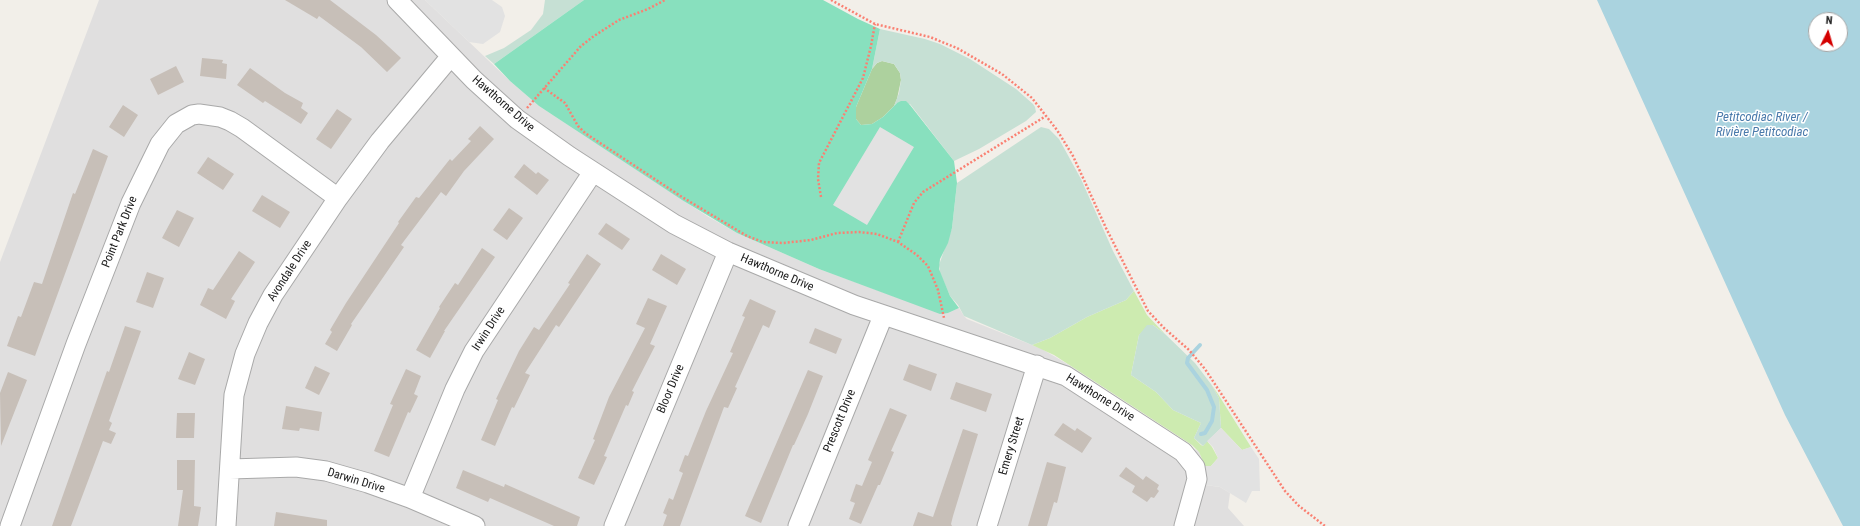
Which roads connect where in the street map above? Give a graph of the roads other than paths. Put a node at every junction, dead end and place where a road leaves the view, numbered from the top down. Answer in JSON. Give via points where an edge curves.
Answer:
{"nodes":[{"id":1,"x":397,"y":0,"type":"edge"},
{"id":2,"x":451,"y":56,"type":"junction"},
{"id":3,"x":593,"y":172,"type":"junction"},
{"id":4,"x":338,"y":198,"type":"junction"},
{"id":5,"x":728,"y":252,"type":"junction"},
{"id":6,"x":882,"y":316,"type":"junction"},
{"id":7,"x":1037,"y":365,"type":"junction"},
{"id":8,"x":230,"y":469,"type":"junction"},
{"id":9,"x":410,"y":498,"type":"junction"},
{"id":10,"x":10,"y":526,"type":"edge"},
{"id":11,"x":226,"y":526,"type":"edge"},
{"id":12,"x":475,"y":526,"type":"edge"},
{"id":13,"x":614,"y":526,"type":"edge"},
{"id":14,"x":798,"y":526,"type":"edge"},
{"id":15,"x":987,"y":526,"type":"edge"},
{"id":16,"x":1184,"y":526,"type":"edge"}],
"edges":[{"from":1,"to":2,"type":"street","name":"Hawthorne Drive"},
{"from":2,"to":3,"type":"street","name":"Hawthorne Drive","via":[[491,97],[517,119]]},
{"from":2,"to":4,"type":"street","name":"Avondale Drive","via":[[380,141]]},
{"from":3,"to":5,"type":"street","name":"Hawthorne Drive","via":[[650,210]]},
{"from":3,"to":9,"type":"street","name":"Irwin Drive","via":[[474,351],[455,389]]},
{"from":4,"to":8,"type":"street","name":"Avondale Drive","via":[[273,295],[252,338],[234,395]]},
{"from":4,"to":10,"type":"street","name":"Point Park Drive","via":[[242,128],[225,119],[200,114],[192,115],[176,124],[160,144],[131,203],[76,344]]},
{"from":5,"to":6,"type":"street","name":"Hawthorne Drive"},
{"from":5,"to":13,"type":"street","name":"Bloor Drive"},
{"from":6,"to":7,"type":"street","name":"Hawthorne Drive"},
{"from":6,"to":14,"type":"street","name":"Prescott Drive"},
{"from":7,"to":15,"type":"street","name":"Emery Street"},
{"from":7,"to":16,"type":"street","name":"Hawthorne Drive","via":[[1077,382],[1183,452],[1192,461],[1197,473],[1196,485]]},
{"from":8,"to":9,"type":"street","name":"Darwin Drive","via":[[309,468],[343,475]]},
{"from":8,"to":11,"type":"street","name":"Avondale Drive"},
{"from":9,"to":12,"type":"street","name":"Darwin Drive"}]}
